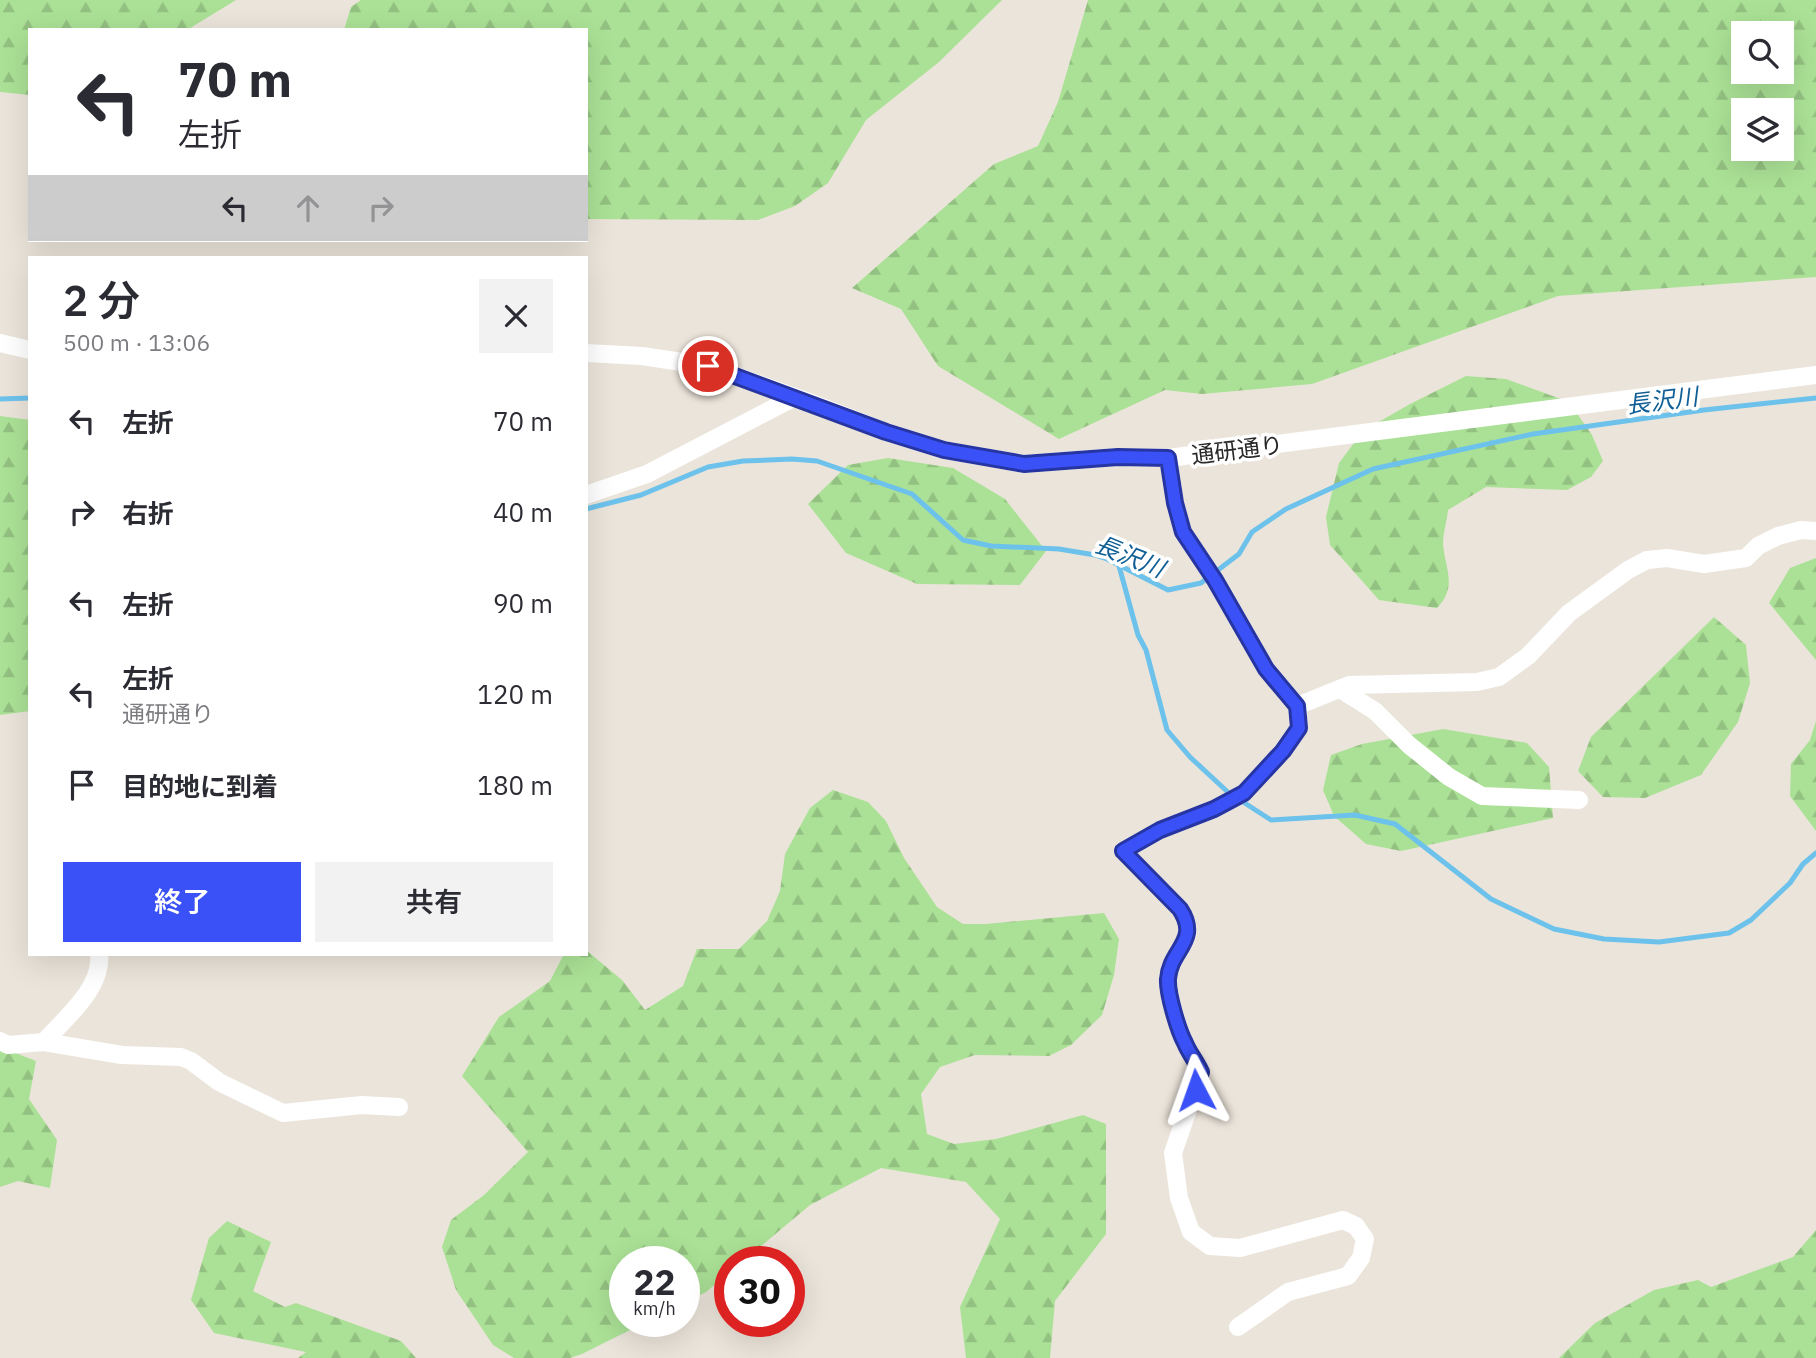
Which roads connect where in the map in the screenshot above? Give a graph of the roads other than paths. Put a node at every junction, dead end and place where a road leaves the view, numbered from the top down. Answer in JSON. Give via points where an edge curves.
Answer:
{"nodes":[{"id":1,"x":0,"y":343,"type":"edge"},
{"id":2,"x":28,"y":350,"type":"edge"},
{"id":3,"x":588,"y":353,"type":"edge"},
{"id":4,"x":1816,"y":375,"type":"edge"},
{"id":5,"x":795,"y":397,"type":"junction"},
{"id":6,"x":1168,"y":458,"type":"junction"},
{"id":7,"x":588,"y":494,"type":"edge"},
{"id":8,"x":1816,"y":531,"type":"edge"},
{"id":9,"x":1340,"y":690,"type":"junction"},
{"id":10,"x":1297,"y":706,"type":"junction"},
{"id":11,"x":1578,"y":800,"type":"dead end"},
{"id":12,"x":99,"y":956,"type":"edge"},
{"id":13,"x":0,"y":1041,"type":"edge"},
{"id":14,"x":44,"y":1042,"type":"junction"},
{"id":15,"x":399,"y":1107,"type":"dead end"},
{"id":16,"x":1238,"y":1327,"type":"dead end"}],
"edges":[{"from":1,"to":2,"type":"street"},
{"from":3,"to":5,"type":"street","name":"通研通り","via":[[708,366]]},
{"from":4,"to":6,"type":"street","name":"通研通り"},
{"from":5,"to":6,"type":"street","name":"通研通り","via":[[944,450],[1024,464]]},
{"from":5,"to":7,"type":"street","via":[[647,474]]},
{"from":6,"to":10,"type":"street","via":[[1183,532],[1266,669]]},
{"from":8,"to":9,"type":"street","via":[[1778,536],[1746,558],[1704,564],[1647,560],[1569,613],[1528,656],[1499,677],[1476,682],[1349,685]]},
{"from":9,"to":10,"type":"street"},
{"from":9,"to":11,"type":"street","via":[[1375,711],[1449,777],[1482,796]]},
{"from":10,"to":16,"type":"street","via":[[1299,728],[1244,793],[1123,851],[1187,920],[1188,935],[1171,963],[1167,981],[1185,1043],[1201,1072],[1173,1153],[1179,1198],[1191,1232],[1210,1246],[1240,1248],[1343,1220],[1356,1226],[1364,1239],[1361,1258],[1348,1276],[1288,1292]]},
{"from":12,"to":14,"type":"street","via":[[100,966],[85,997]]},
{"from":13,"to":14,"type":"street","via":[[8,1045]]},
{"from":14,"to":15,"type":"street","via":[[122,1055],[181,1057],[219,1082],[284,1113],[362,1105]]}]}
